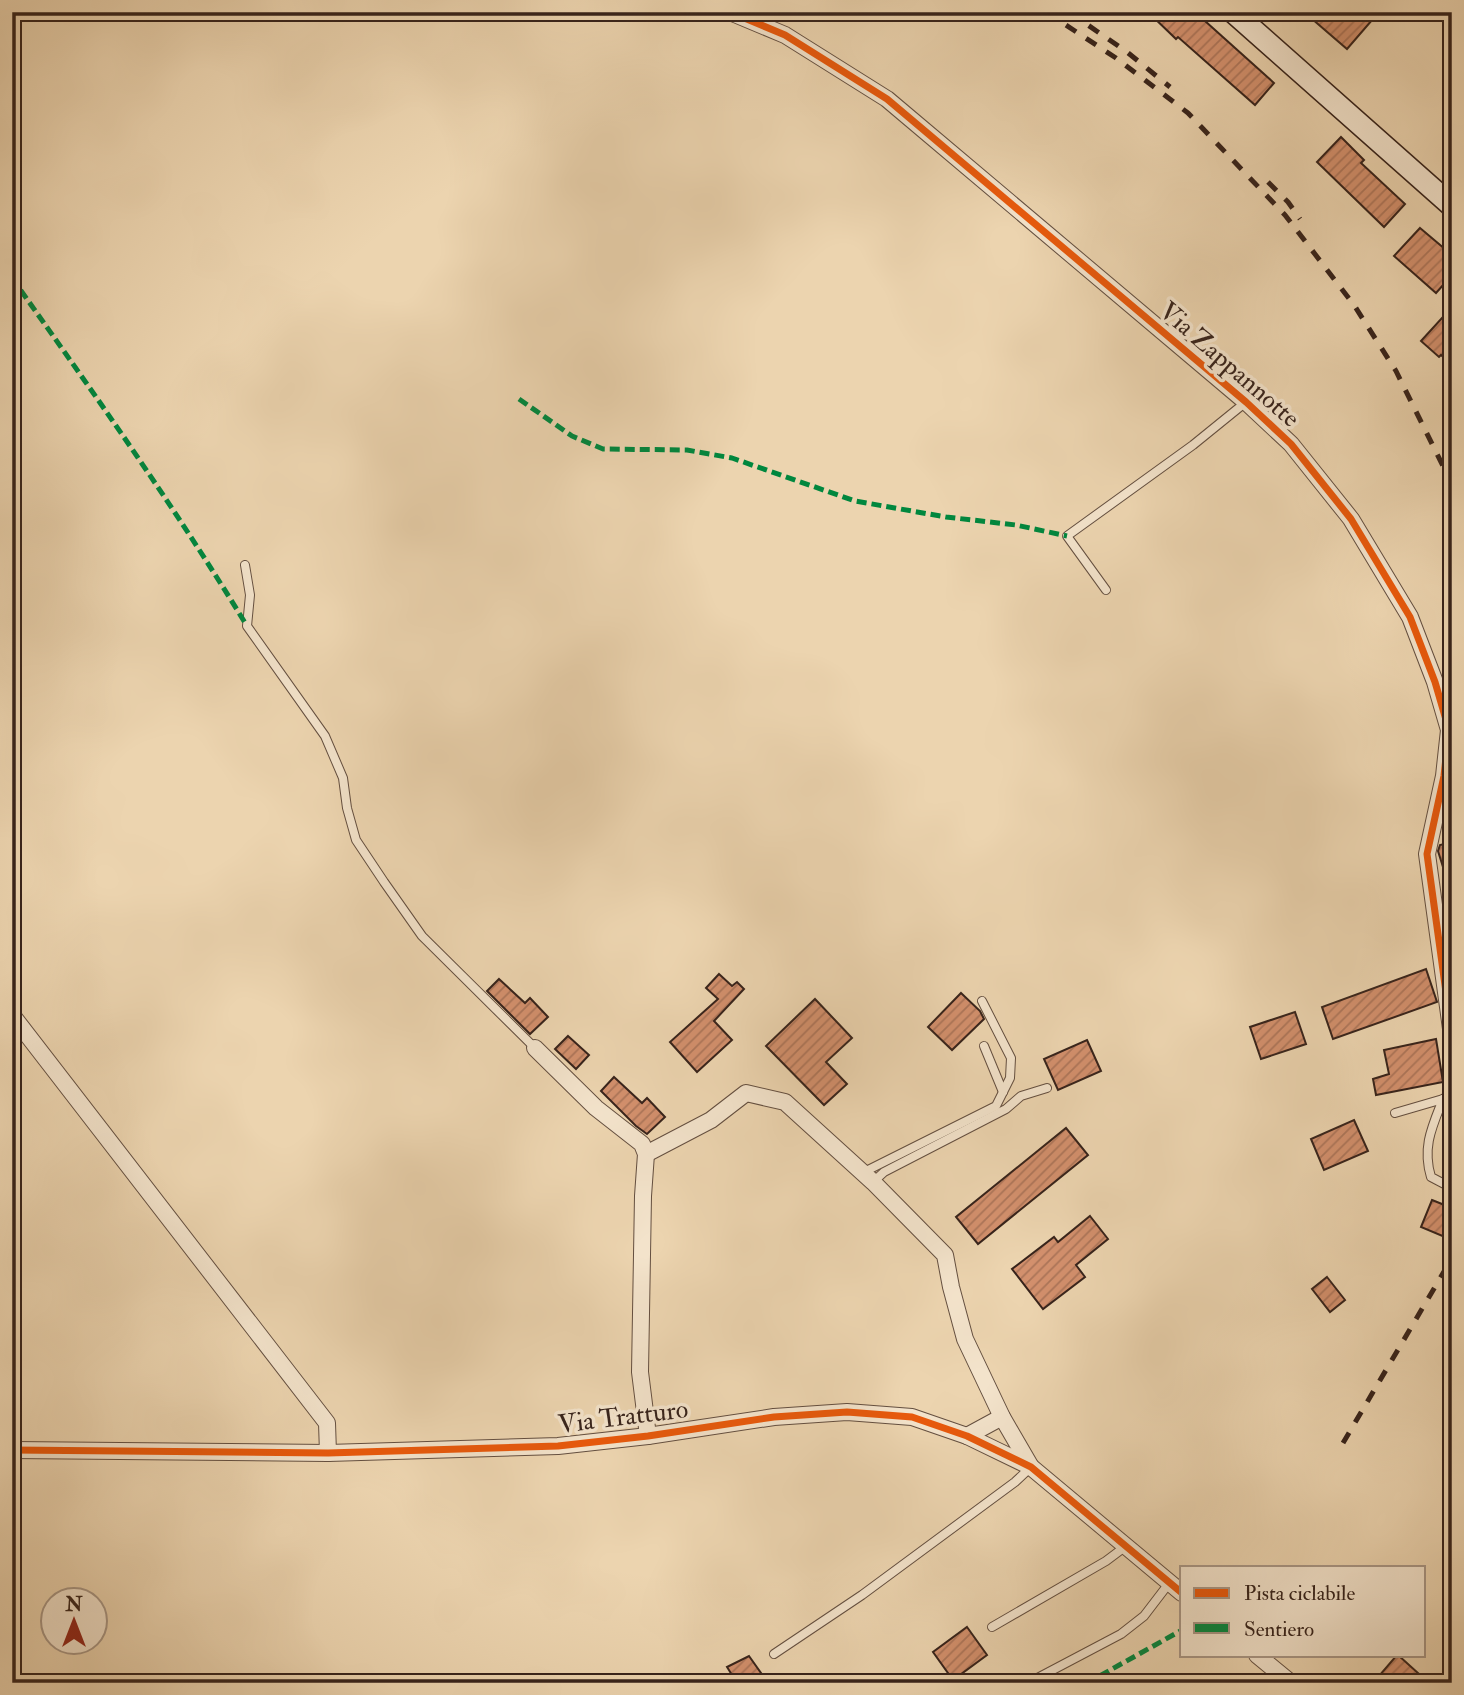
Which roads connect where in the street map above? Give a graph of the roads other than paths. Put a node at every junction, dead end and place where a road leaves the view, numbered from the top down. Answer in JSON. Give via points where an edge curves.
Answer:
{"nodes":[{"id":1,"x":730,"y":12,"type":"edge"},
{"id":2,"x":1233,"y":12,"type":"edge"},
{"id":3,"x":1452,"y":206,"type":"edge"},
{"id":4,"x":1246,"y":402,"type":"junction"},
{"id":5,"x":245,"y":565,"type":"dead end"},
{"id":6,"x":1106,"y":590,"type":"dead end"},
{"id":7,"x":982,"y":1001,"type":"dead end"},
{"id":8,"x":12,"y":1015,"type":"edge"},
{"id":9,"x":1452,"y":1036,"type":"edge"},
{"id":10,"x":984,"y":1046,"type":"dead end"},
{"id":11,"x":535,"y":1048,"type":"joint"},
{"id":12,"x":1046,"y":1088,"type":"dead end"},
{"id":13,"x":1003,"y":1091,"type":"junction"},
{"id":14,"x":1452,"y":1093,"type":"edge"},
{"id":15,"x":1443,"y":1099,"type":"junction"},
{"id":16,"x":1395,"y":1112,"type":"dead end"},
{"id":17,"x":646,"y":1154,"type":"junction"},
{"id":18,"x":867,"y":1177,"type":"junction"},
{"id":19,"x":1452,"y":1188,"type":"edge"},
{"id":20,"x":1002,"y":1417,"type":"junction"},
{"id":21,"x":648,"y":1436,"type":"junction"},
{"id":22,"x":967,"y":1436,"type":"junction"},
{"id":23,"x":12,"y":1451,"type":"edge"},
{"id":24,"x":328,"y":1452,"type":"junction"},
{"id":25,"x":1031,"y":1467,"type":"junction"},
{"id":26,"x":1126,"y":1546,"type":"junction"},
{"id":27,"x":1176,"y":1588,"type":"edge"},
{"id":28,"x":992,"y":1627,"type":"dead end"},
{"id":29,"x":775,"y":1654,"type":"dead end"},
{"id":30,"x":1258,"y":1656,"type":"edge"},
{"id":31,"x":1028,"y":1683,"type":"edge"},
{"id":32,"x":1291,"y":1683,"type":"edge"}],
"edges":[{"from":1,"to":4,"type":"street","name":"Via Zappannotte","via":[[785,35],[887,99]]},
{"from":2,"to":3,"type":"main road"},
{"from":4,"to":6,"type":"lane","via":[[1067,536]]},
{"from":4,"to":9,"type":"street","name":"Via Zappannotte","via":[[1291,444],[1351,519],[1409,617],[1435,682],[1449,730],[1427,854]]},
{"from":5,"to":11,"type":"lane","via":[[250,595],[247,626],[325,736],[343,778],[356,840],[422,936]]},
{"from":7,"to":13,"type":"lane","via":[[1011,1058],[1010,1078]]},
{"from":8,"to":24,"type":"street","via":[[327,1423]]},
{"from":10,"to":13,"type":"lane"},
{"from":11,"to":17,"type":"street","via":[[596,1108],[642,1144]]},
{"from":12,"to":18,"type":"lane","via":[[1021,1096],[1006,1109]]},
{"from":13,"to":18,"type":"lane","via":[[996,1107]]},
{"from":14,"to":15,"type":"lane"},
{"from":15,"to":16,"type":"lane"},
{"from":15,"to":19,"type":"lane","via":[[1430,1133],[1427,1162],[1431,1177]]},
{"from":17,"to":18,"type":"street","via":[[711,1120],[746,1093],[785,1102]]},
{"from":17,"to":21,"type":"street","via":[[640,1372]]},
{"from":18,"to":20,"type":"street","via":[[945,1255],[965,1339]]},
{"from":20,"to":22,"type":"street"},
{"from":20,"to":25,"type":"street"},
{"from":21,"to":22,"type":"street","name":"Via Tratturo","via":[[774,1417],[847,1412],[912,1417]]},
{"from":21,"to":24,"type":"street","name":"Via Tratturo","via":[[558,1446]]},
{"from":22,"to":25,"type":"street","name":"Via Tratturo"},
{"from":23,"to":24,"type":"street","name":"Via Tratturo"},
{"from":25,"to":26,"type":"street","name":"Via Tratturo"},
{"from":25,"to":29,"type":"lane","via":[[862,1595]]},
{"from":26,"to":27,"type":"street","name":"Via Tratturo"},
{"from":26,"to":28,"type":"lane"},
{"from":27,"to":31,"type":"lane","via":[[1121,1634]]},
{"from":30,"to":32,"type":"street"}]}
